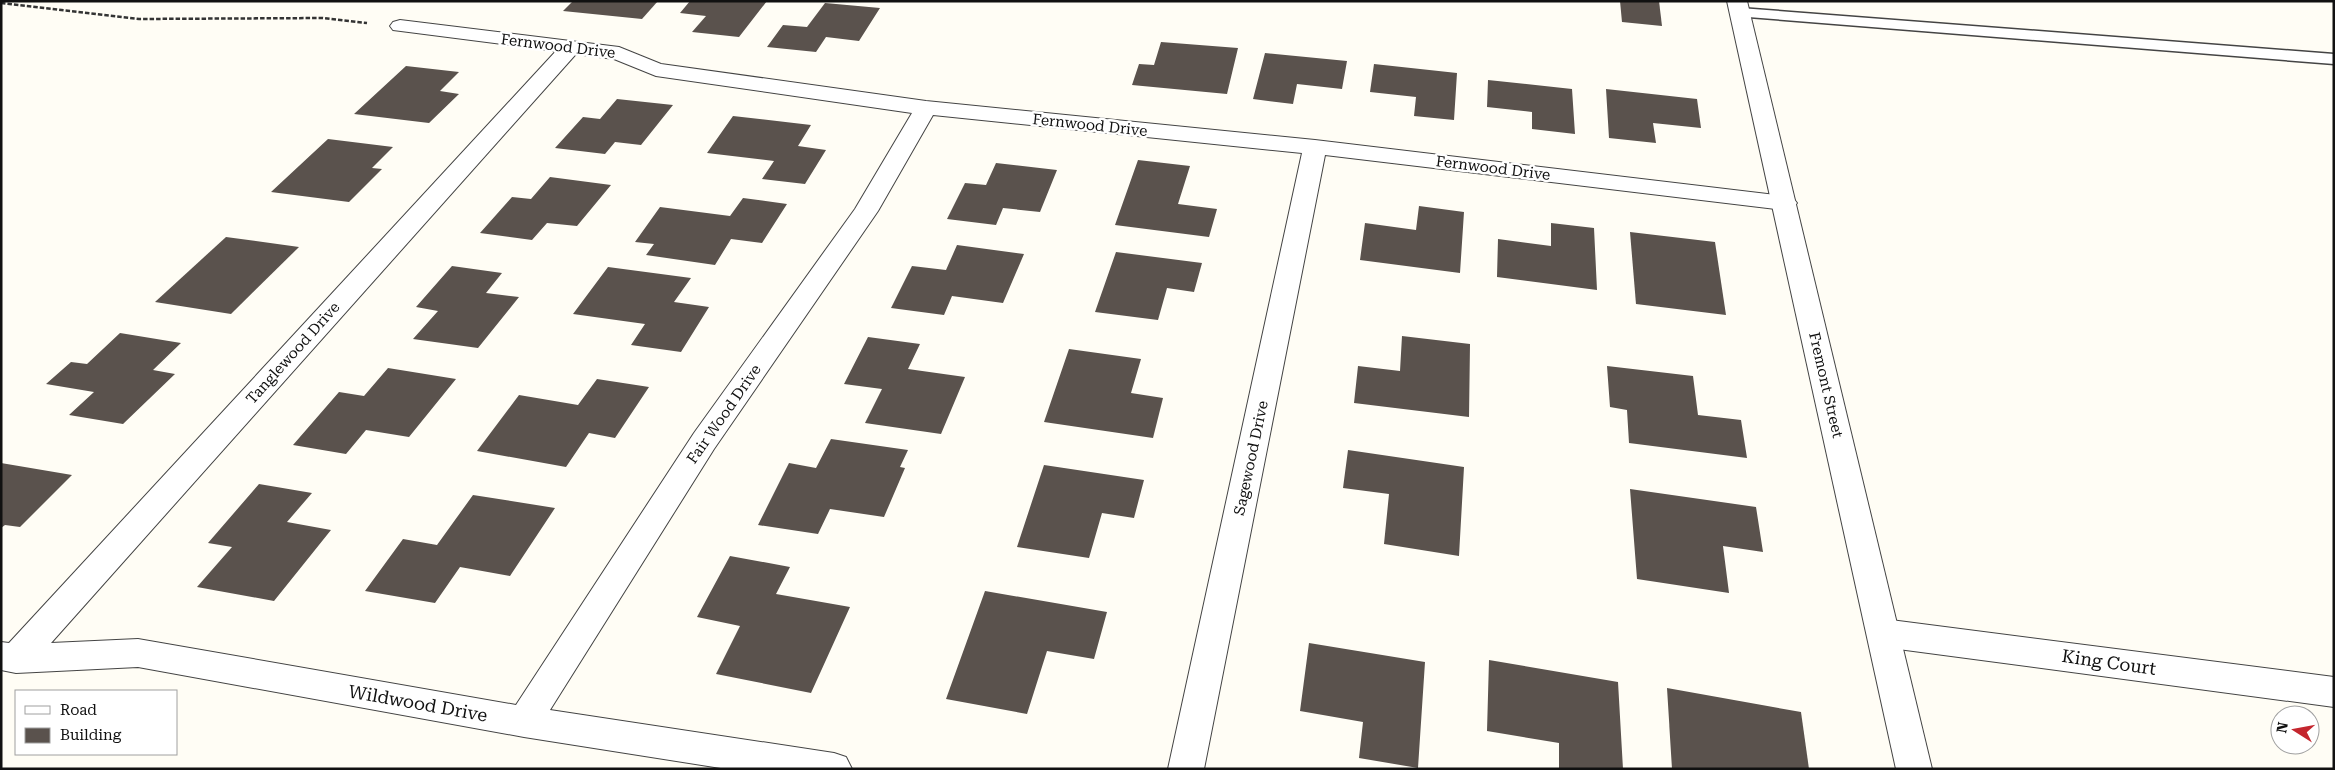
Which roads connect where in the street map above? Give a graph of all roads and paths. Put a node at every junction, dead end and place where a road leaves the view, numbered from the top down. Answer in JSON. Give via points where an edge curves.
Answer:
{"nodes":[{"id":1,"x":1,"y":3,"type":"edge"},
{"id":2,"x":1739,"y":7,"type":"edge"},
{"id":3,"x":400,"y":26,"type":"joint"},
{"id":4,"x":570,"y":48,"type":"junction"},
{"id":5,"x":2334,"y":60,"type":"edge"},
{"id":6,"x":926,"y":108,"type":"junction"},
{"id":7,"x":1315,"y":148,"type":"junction"},
{"id":8,"x":1785,"y":202,"type":"junction"},
{"id":9,"x":1883,"y":632,"type":"junction"},
{"id":10,"x":9,"y":658,"type":"edge"},
{"id":11,"x":2334,"y":692,"type":"edge"},
{"id":12,"x":524,"y":722,"type":"junction"},
{"id":13,"x":834,"y":769,"type":"edge"},
{"id":14,"x":1186,"y":769,"type":"edge"},
{"id":15,"x":1914,"y":769,"type":"edge"}],
"edges":[{"from":1,"to":3,"type":"path","via":[[139,19],[323,18]]},
{"from":2,"to":5,"type":"lane"},
{"from":2,"to":8,"type":"street","name":"Fremont Street"},
{"from":3,"to":4,"type":"street","name":"Fernwood Drive"},
{"from":4,"to":6,"type":"street","name":"Fernwood Drive","via":[[619,53],[656,70]]},
{"from":4,"to":10,"type":"street","name":"Tanglewood Drive"},
{"from":6,"to":7,"type":"street","name":"Fernwood Drive"},
{"from":6,"to":12,"type":"street","name":"Fair Wood Drive","via":[[866,211],[704,441]]},
{"from":7,"to":8,"type":"street","name":"Fernwood Drive"},
{"from":7,"to":14,"type":"street","name":"Sagewood Drive"},
{"from":8,"to":9,"type":"street","name":"Fremont Street"},
{"from":9,"to":11,"type":"street","name":"King Court"},
{"from":9,"to":15,"type":"street","name":"Fremont Street"},
{"from":10,"to":12,"type":"street","name":"Wildwood Drive","via":[[138,653]]},
{"from":12,"to":13,"type":"street","name":"Wildwood Drive"}]}
